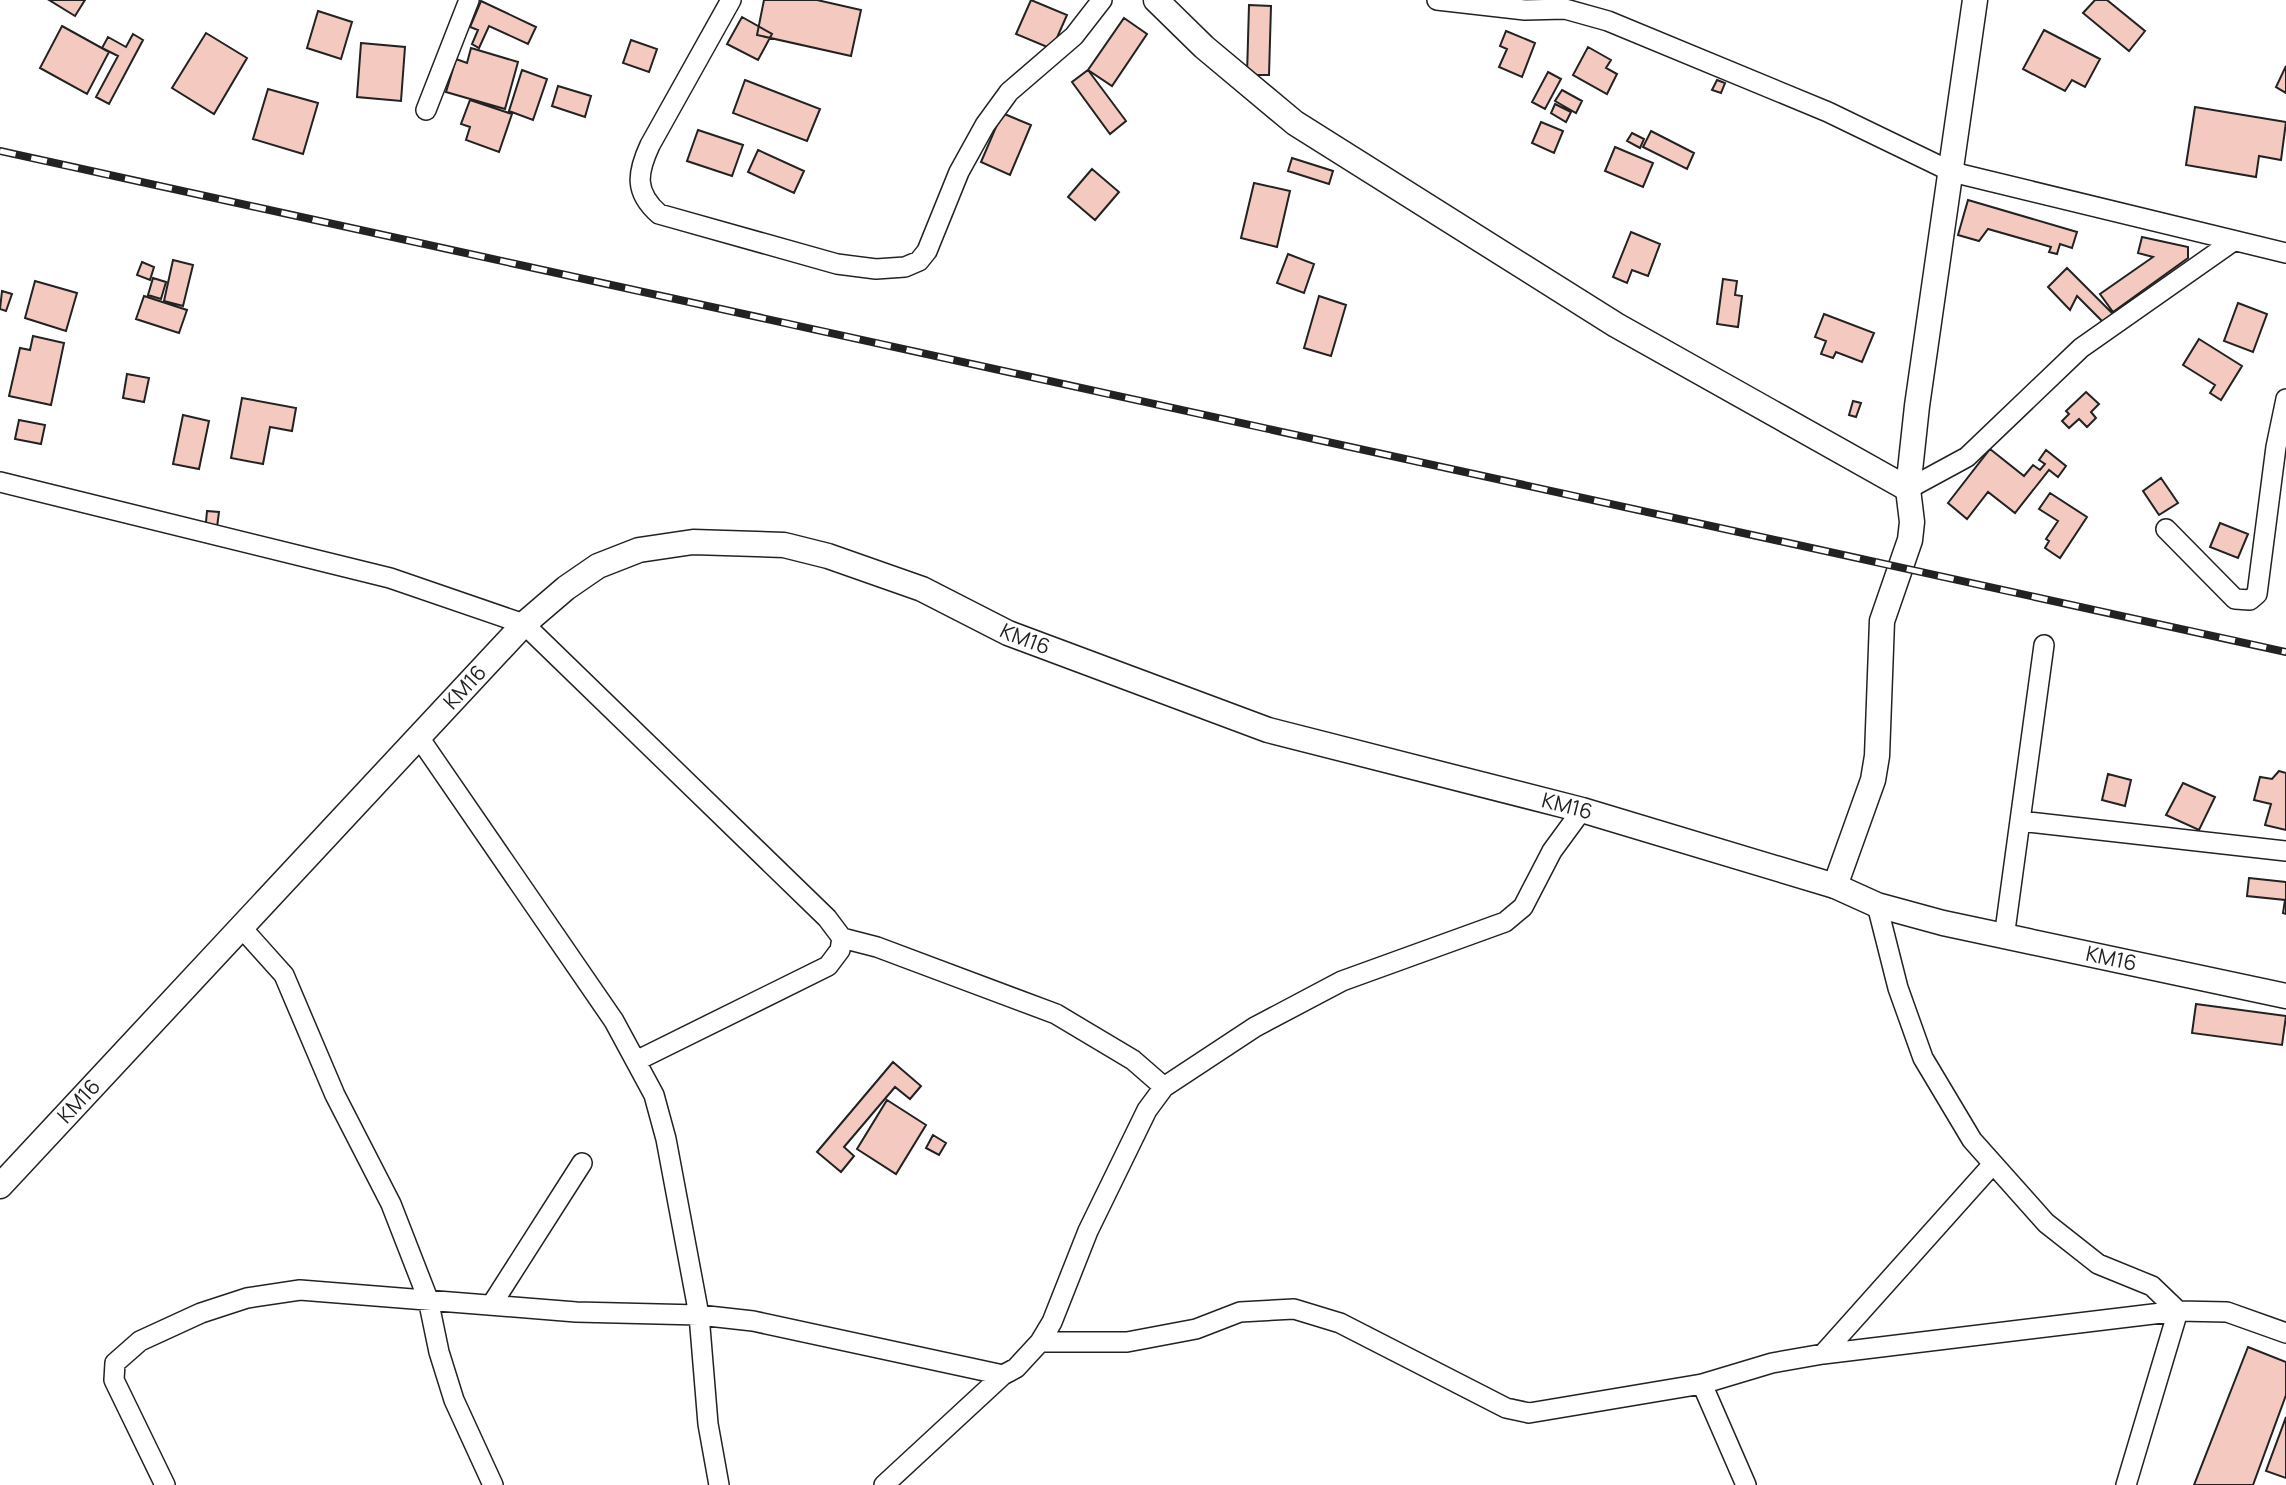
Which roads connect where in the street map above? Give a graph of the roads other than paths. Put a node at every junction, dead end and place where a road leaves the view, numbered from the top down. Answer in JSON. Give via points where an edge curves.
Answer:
{"nodes":[{"id":1,"x":469,"y":0,"type":"edge"},
{"id":2,"x":731,"y":0,"type":"edge"},
{"id":3,"x":1102,"y":0,"type":"edge"},
{"id":4,"x":1156,"y":0,"type":"edge"},
{"id":5,"x":1437,"y":0,"type":"edge"},
{"id":6,"x":1975,"y":0,"type":"edge"},
{"id":7,"x":426,"y":110,"type":"dead end"},
{"id":8,"x":1952,"y":172,"type":"junction"},
{"id":9,"x":2232,"y":242,"type":"junction"},
{"id":10,"x":2286,"y":253,"type":"edge"},
{"id":11,"x":2286,"y":399,"type":"edge"},
{"id":12,"x":0,"y":482,"type":"edge"},
{"id":13,"x":1908,"y":489,"type":"junction"},
{"id":14,"x":2166,"y":529,"type":"dead end"},
{"id":15,"x":524,"y":624,"type":"junction"},
{"id":16,"x":2044,"y":645,"type":"dead end"},
{"id":17,"x":418,"y":736,"type":"junction"},
{"id":18,"x":1582,"y":810,"type":"junction"},
{"id":19,"x":2020,"y":821,"type":"junction"},
{"id":20,"x":2286,"y":851,"type":"edge"},
{"id":21,"x":1835,"y":886,"type":"junction"},
{"id":22,"x":1877,"y":905,"type":"junction"},
{"id":23,"x":240,"y":926,"type":"junction"},
{"id":24,"x":842,"y":938,"type":"junction"},
{"id":25,"x":2004,"y":939,"type":"junction"},
{"id":26,"x":2286,"y":996,"type":"edge"},
{"id":27,"x":638,"y":1060,"type":"junction"},
{"id":28,"x":1164,"y":1087,"type":"junction"},
{"id":29,"x":582,"y":1163,"type":"dead end"},
{"id":30,"x":1993,"y":1164,"type":"junction"},
{"id":31,"x":0,"y":1186,"type":"edge"},
{"id":32,"x":428,"y":1298,"type":"junction"},
{"id":33,"x":492,"y":1304,"type":"junction"},
{"id":34,"x":2178,"y":1311,"type":"junction"},
{"id":35,"x":699,"y":1315,"type":"junction"},
{"id":36,"x":2286,"y":1333,"type":"edge"},
{"id":37,"x":1040,"y":1342,"type":"junction"},
{"id":38,"x":1823,"y":1354,"type":"junction"},
{"id":39,"x":1003,"y":1375,"type":"junction"},
{"id":40,"x":1702,"y":1384,"type":"junction"},
{"id":41,"x":165,"y":1485,"type":"edge"},
{"id":42,"x":493,"y":1485,"type":"edge"},
{"id":43,"x":719,"y":1485,"type":"edge"},
{"id":44,"x":884,"y":1485,"type":"edge"},
{"id":45,"x":1746,"y":1485,"type":"edge"},
{"id":46,"x":2126,"y":1485,"type":"edge"}],
"edges":[{"from":1,"to":7,"type":"street"},
{"from":2,"to":3,"type":"street","via":[[650,145],[637,185],[659,214],[837,264],[876,269],[905,268],[928,251],[959,172],[985,125],[1009,92],[1073,36]]},
{"from":4,"to":13,"type":"street","via":[[1204,47],[1295,122],[1616,325]]},
{"from":5,"to":8,"type":"street","via":[[1525,10],[1565,9],[1608,21],[1828,112]]},
{"from":6,"to":8,"type":"street"},
{"from":8,"to":9,"type":"street"},
{"from":8,"to":13,"type":"street"},
{"from":9,"to":10,"type":"street"},
{"from":9,"to":13,"type":"street","via":[[2081,348],[1967,457]]},
{"from":11,"to":14,"type":"street","via":[[2257,594],[2250,600],[2235,599]]},
{"from":12,"to":15,"type":"street","via":[[390,578]]},
{"from":13,"to":21,"type":"street","via":[[1910,540],[1882,621],[1873,780]]},
{"from":15,"to":17,"type":"street","name":"KM16"},
{"from":15,"to":18,"type":"street","name":"KM16","via":[[598,566],[639,550],[693,542],[784,545],[922,589],[1008,633],[1268,730]]},
{"from":15,"to":24,"type":"street","via":[[827,918]]},
{"from":16,"to":19,"type":"street"},
{"from":17,"to":23,"type":"street","name":"KM16"},
{"from":17,"to":27,"type":"street"},
{"from":18,"to":21,"type":"street","name":"KM16"},
{"from":18,"to":28,"type":"street","via":[[1552,851],[1523,907],[1505,922],[1342,981],[1255,1027]]},
{"from":19,"to":20,"type":"street"},
{"from":19,"to":25,"type":"street"},
{"from":21,"to":22,"type":"street","name":"KM16"},
{"from":22,"to":25,"type":"street","name":"KM16"},
{"from":22,"to":30,"type":"street","via":[[1898,988],[1923,1058],[1972,1140]]},
{"from":23,"to":31,"type":"street","name":"KM16"},
{"from":23,"to":32,"type":"street","via":[[284,975],[335,1095],[391,1204]]},
{"from":24,"to":27,"type":"street","via":[[840,950],[828,966]]},
{"from":24,"to":28,"type":"street","via":[[1056,1014],[1112,1046]]},
{"from":25,"to":26,"type":"street","name":"KM16"},
{"from":27,"to":35,"type":"street","via":[[666,1139]]},
{"from":28,"to":37,"type":"street","via":[[1136,1131]]},
{"from":29,"to":33,"type":"street"},
{"from":30,"to":34,"type":"street","via":[[2056,1231],[2098,1264],[2152,1286]]},
{"from":30,"to":38,"type":"street"},
{"from":32,"to":33,"type":"street"},
{"from":32,"to":41,"type":"street","via":[[300,1290],[247,1298],[140,1341],[115,1363],[114,1380]]},
{"from":32,"to":42,"type":"street","via":[[454,1400]]},
{"from":33,"to":35,"type":"street","via":[[576,1312]]},
{"from":34,"to":36,"type":"street","via":[[2227,1312]]},
{"from":34,"to":38,"type":"street"},
{"from":34,"to":46,"type":"street"},
{"from":35,"to":39,"type":"street","via":[[753,1321]]},
{"from":35,"to":43,"type":"street","via":[[708,1424]]},
{"from":37,"to":39,"type":"street"},
{"from":37,"to":40,"type":"street","via":[[1127,1342],[1196,1329],[1240,1312],[1294,1309],[1340,1323],[1506,1408],[1529,1413]]},
{"from":38,"to":40,"type":"street","via":[[1772,1363]]},
{"from":39,"to":44,"type":"street"},
{"from":40,"to":45,"type":"street"}]}
